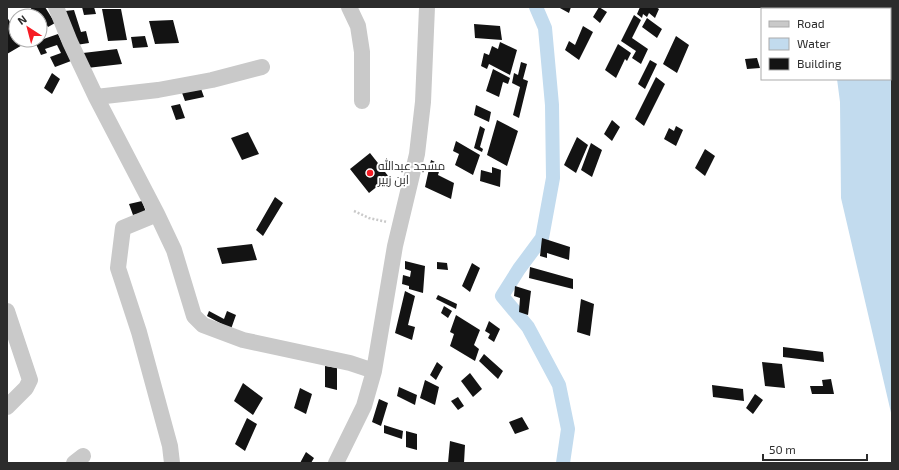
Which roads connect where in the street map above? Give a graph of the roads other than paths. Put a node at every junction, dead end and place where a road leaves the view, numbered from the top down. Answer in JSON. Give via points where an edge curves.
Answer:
{"nodes":[{"id":1,"x":56,"y":7,"type":"edge"},
{"id":2,"x":350,"y":7,"type":"edge"},
{"id":3,"x":427,"y":7,"type":"edge"},
{"id":4,"x":262,"y":67,"type":"dead end"},
{"id":5,"x":96,"y":97,"type":"junction"},
{"id":6,"x":362,"y":101,"type":"dead end"},
{"id":7,"x":157,"y":214,"type":"junction"},
{"id":8,"x":7,"y":311,"type":"edge"},
{"id":9,"x":374,"y":371,"type":"junction"},
{"id":10,"x":7,"y":407,"type":"edge"},
{"id":11,"x":172,"y":463,"type":"edge"},
{"id":12,"x":336,"y":463,"type":"edge"}],
"edges":[{"from":1,"to":5,"type":"street"},
{"from":2,"to":6,"type":"street","via":[[358,26],[362,52]]},
{"from":3,"to":9,"type":"street","via":[[423,102],[417,154],[395,246]]},
{"from":4,"to":5,"type":"street","via":[[158,90]]},
{"from":5,"to":7,"type":"street"},
{"from":7,"to":9,"type":"street","via":[[174,250],[194,316],[203,325],[243,340],[350,363]]},
{"from":7,"to":11,"type":"street","via":[[124,228],[118,268],[139,332],[170,446]]},
{"from":8,"to":10,"type":"street","via":[[30,380],[26,388]]},
{"from":9,"to":12,"type":"street","via":[[364,406]]}]}
